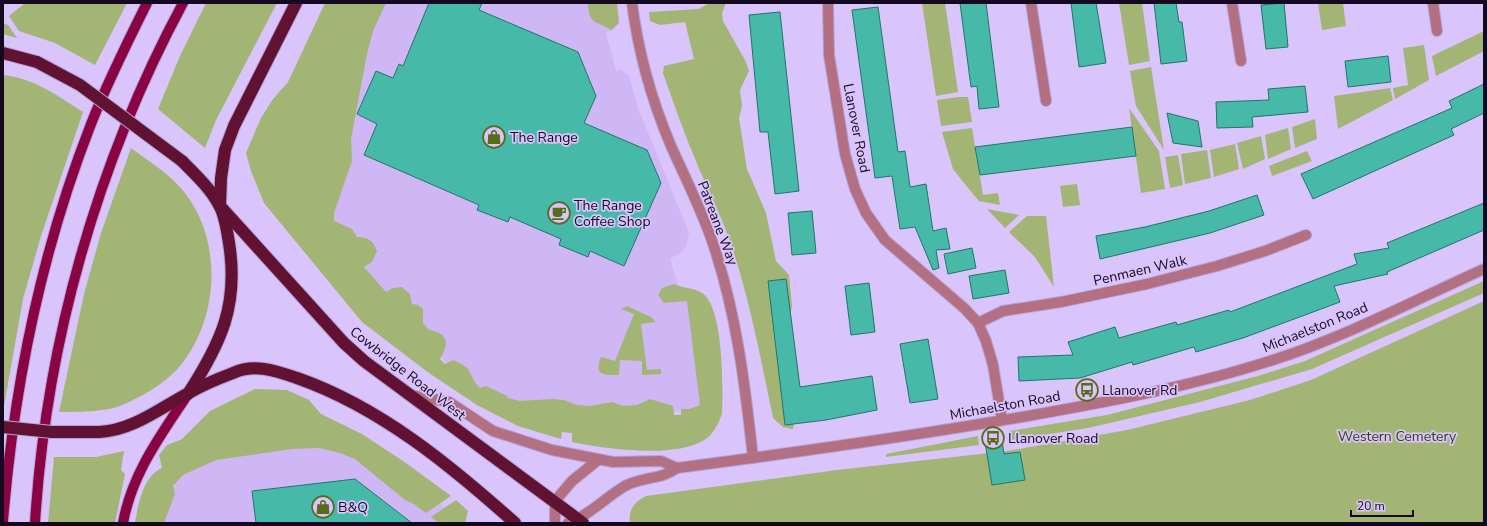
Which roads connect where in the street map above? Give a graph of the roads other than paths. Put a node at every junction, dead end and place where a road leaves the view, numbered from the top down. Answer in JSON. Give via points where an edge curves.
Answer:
{"nodes":[{"id":1,"x":147,"y":3,"type":"edge"},
{"id":2,"x":183,"y":3,"type":"edge"},
{"id":3,"x":296,"y":3,"type":"edge"},
{"id":4,"x":632,"y":3,"type":"edge"},
{"id":5,"x":828,"y":3,"type":"edge"},
{"id":6,"x":1031,"y":3,"type":"edge"},
{"id":7,"x":1232,"y":3,"type":"edge"},
{"id":8,"x":1433,"y":3,"type":"edge"},
{"id":9,"x":1438,"y":32,"type":"dead end"},
{"id":10,"x":3,"y":53,"type":"edge"},
{"id":11,"x":1241,"y":61,"type":"dead end"},
{"id":12,"x":1046,"y":101,"type":"dead end"},
{"id":13,"x":220,"y":206,"type":"junction"},
{"id":14,"x":1306,"y":235,"type":"dead end"},
{"id":15,"x":1484,"y":269,"type":"edge"},
{"id":16,"x":978,"y":323,"type":"junction"},
{"id":17,"x":188,"y":394,"type":"junction"},
{"id":18,"x":408,"y":395,"type":"junction"},
{"id":19,"x":1002,"y":420,"type":"junction"},
{"id":20,"x":3,"y":427,"type":"edge"},
{"id":21,"x":753,"y":458,"type":"junction"},
{"id":22,"x":598,"y":460,"type":"junction"},
{"id":23,"x":677,"y":468,"type":"junction"},
{"id":24,"x":555,"y":501,"type":"junction"},
{"id":25,"x":3,"y":521,"type":"edge"},
{"id":26,"x":577,"y":522,"type":"edge"},
{"id":27,"x":35,"y":523,"type":"edge"},
{"id":28,"x":124,"y":523,"type":"edge"},
{"id":29,"x":515,"y":523,"type":"edge"},
{"id":30,"x":555,"y":523,"type":"edge"}],
"edges":[{"from":1,"to":25,"type":"main road","via":[[91,123],[62,206],[39,286],[14,411]]},
{"from":2,"to":27,"type":"main road","via":[[155,60],[114,156],[86,240],[52,377],[37,483]]},
{"from":3,"to":13,"type":"highway","via":[[234,126],[224,154]]},
{"from":4,"to":21,"type":"street","name":"Patreane Way","via":[[639,43],[658,111],[697,203],[724,279],[744,382]]},
{"from":5,"to":16,"type":"street","name":"Llanover Road","via":[[829,55],[845,154],[855,189],[866,214],[884,240]]},
{"from":6,"to":12,"type":"street"},
{"from":7,"to":11,"type":"street"},
{"from":8,"to":9,"type":"street"},
{"from":10,"to":13,"type":"highway","name":"Cowbridge Road West","bridge":true,"via":[[37,62],[80,85],[182,161]]},
{"from":13,"to":17,"type":"highway","via":[[232,266],[232,288],[222,331],[208,362]]},
{"from":13,"to":18,"type":"highway","name":"Cowbridge Road West","via":[[344,343]]},
{"from":14,"to":16,"type":"street","name":"Penmaen Walk","via":[[1217,266],[1147,284],[1003,311]]},
{"from":15,"to":19,"type":"street","name":"Michaelston Road","via":[[1322,342],[1275,360],[1151,392]]},
{"from":16,"to":19,"type":"street","name":"Llanover Road","via":[[993,365]]},
{"from":17,"to":20,"type":"highway","bridge":true,"via":[[129,425],[107,432],[52,432]]},
{"from":17,"to":28,"type":"main road","via":[[143,464],[130,493]]},
{"from":17,"to":29,"type":"highway","via":[[248,368],[263,368],[309,382],[359,406],[405,434]]},
{"from":18,"to":22,"type":"street","name":"Michaelston Road","via":[[449,402],[494,431],[511,438]]},
{"from":18,"to":24,"type":"highway","name":"Cowbridge Road West"},
{"from":19,"to":21,"type":"street","name":"Michaelston Road"},
{"from":21,"to":23,"type":"street","name":"Michaelston Road"},
{"from":22,"to":23,"type":"street","name":"Michaelston Road","via":[[661,462]]},
{"from":22,"to":24,"type":"street","via":[[567,486]]},
{"from":23,"to":26,"type":"street","name":"Michaelston Road","via":[[662,476],[640,479],[625,486],[597,504]]},
{"from":24,"to":26,"type":"highway","name":"Cowbridge Road West"},
{"from":24,"to":30,"type":"street"}]}
